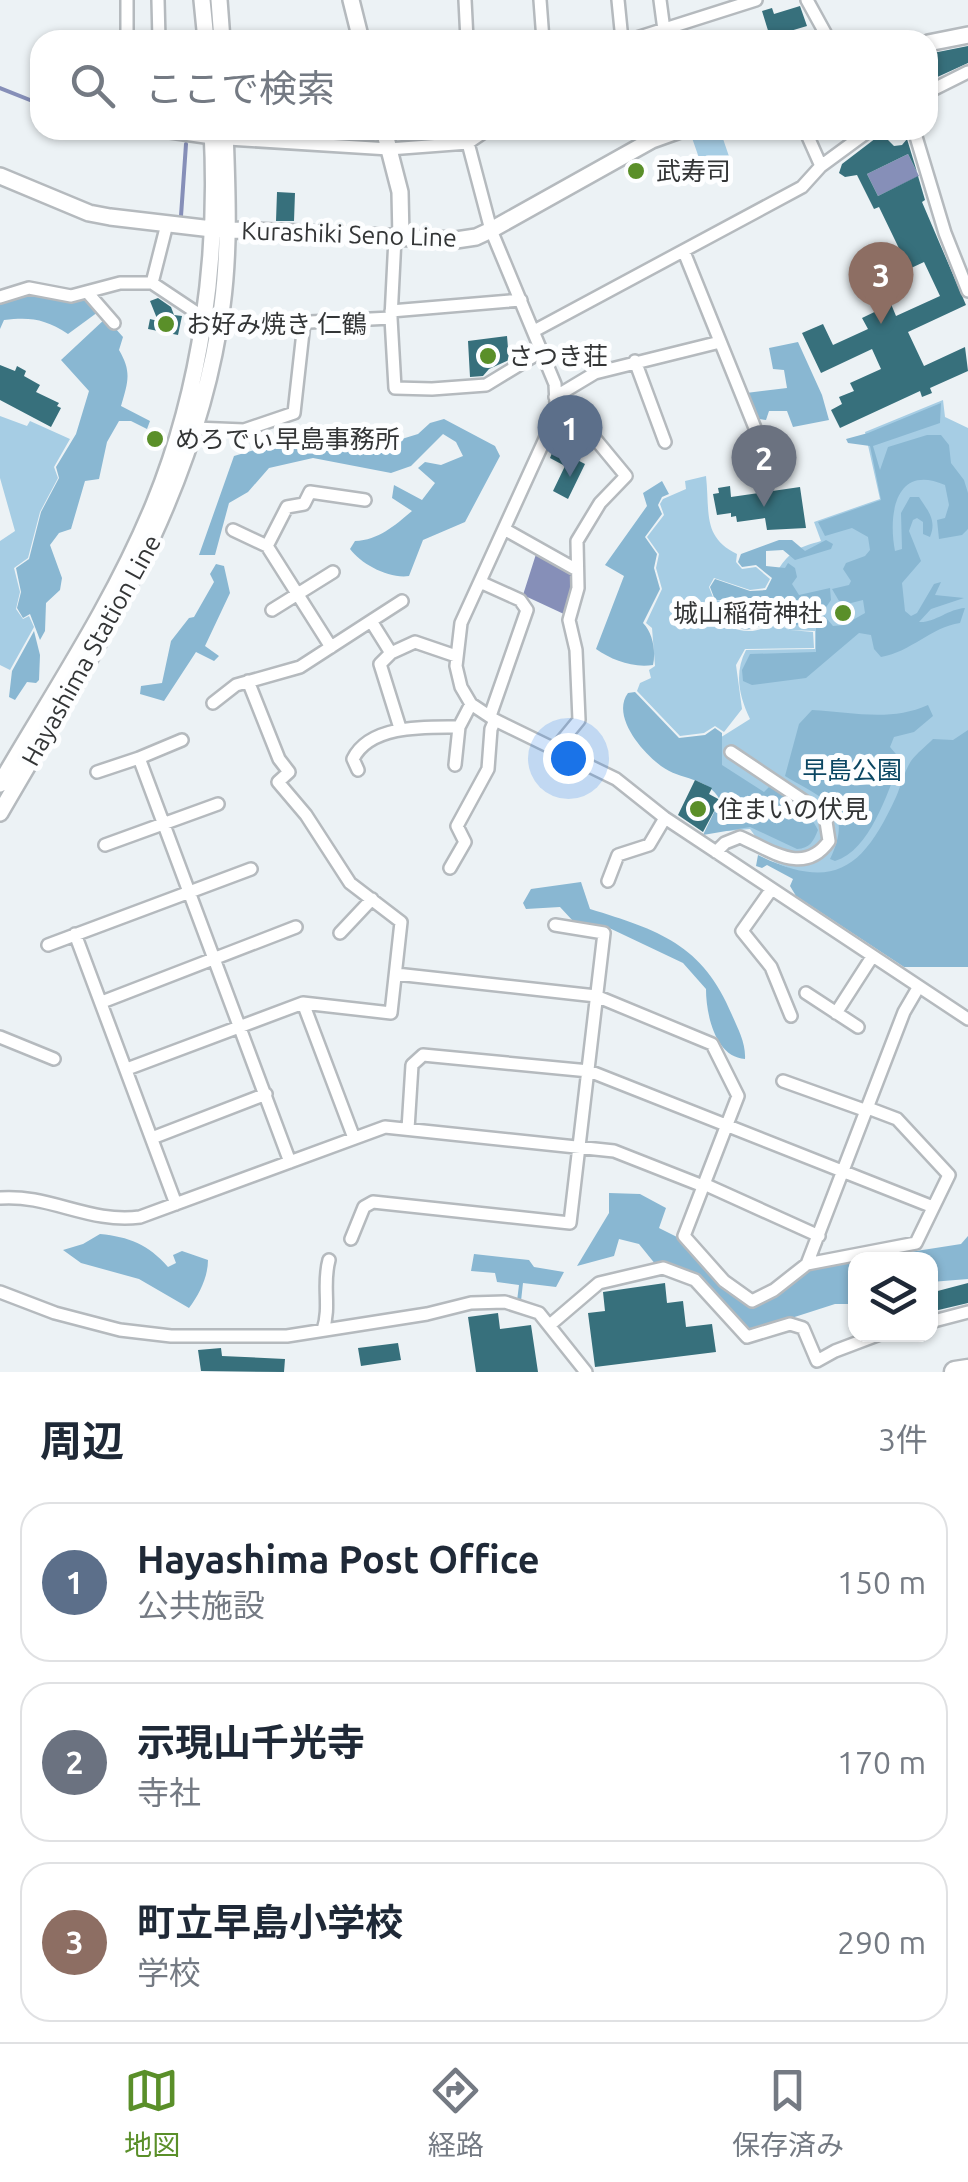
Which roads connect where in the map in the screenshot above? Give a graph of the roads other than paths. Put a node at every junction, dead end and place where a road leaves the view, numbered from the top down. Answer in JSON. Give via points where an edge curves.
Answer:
{"nodes":[{"id":1,"x":127,"y":0,"type":"edge"},
{"id":2,"x":158,"y":0,"type":"edge"},
{"id":3,"x":202,"y":0,"type":"edge"},
{"id":4,"x":219,"y":0,"type":"edge"},
{"id":5,"x":351,"y":0,"type":"edge"},
{"id":6,"x":465,"y":0,"type":"edge"},
{"id":7,"x":540,"y":0,"type":"edge"},
{"id":8,"x":618,"y":0,"type":"edge"},
{"id":9,"x":660,"y":0,"type":"edge"},
{"id":10,"x":756,"y":0,"type":"edge"},
{"id":11,"x":807,"y":0,"type":"edge"},
{"id":12,"x":127,"y":30,"type":"edge"},
{"id":13,"x":159,"y":30,"type":"edge"},
{"id":14,"x":205,"y":30,"type":"edge"},
{"id":15,"x":221,"y":30,"type":"edge"},
{"id":16,"x":358,"y":30,"type":"edge"},
{"id":17,"x":466,"y":30,"type":"edge"},
{"id":18,"x":542,"y":30,"type":"edge"},
{"id":19,"x":621,"y":30,"type":"edge"},
{"id":20,"x":664,"y":30,"type":"joint"},
{"id":21,"x":824,"y":30,"type":"edge"},
{"id":22,"x":968,"y":35,"type":"edge"},
{"id":23,"x":938,"y":41,"type":"edge"},
{"id":24,"x":968,"y":72,"type":"edge"},
{"id":25,"x":938,"y":87,"type":"edge"},
{"id":26,"x":219,"y":140,"type":"edge"},
{"id":27,"x":316,"y":140,"type":"edge"},
{"id":28,"x":386,"y":140,"type":"edge"},
{"id":29,"x":453,"y":140,"type":"edge"},
{"id":30,"x":473,"y":140,"type":"edge"},
{"id":31,"x":641,"y":140,"type":"edge"},
{"id":32,"x":809,"y":140,"type":"edge"},
{"id":33,"x":856,"y":140,"type":"edge"},
{"id":34,"x":917,"y":140,"type":"edge"},
{"id":35,"x":388,"y":150,"type":"junction"},
{"id":36,"x":821,"y":166,"type":"junction"},
{"id":37,"x":0,"y":176,"type":"edge"},
{"id":38,"x":167,"y":224,"type":"junction"},
{"id":39,"x":220,"y":230,"type":"junction"},
{"id":40,"x":491,"y":230,"type":"junction"},
{"id":41,"x":398,"y":238,"type":"junction"},
{"id":42,"x":684,"y":252,"type":"junction"},
{"id":43,"x":152,"y":283,"type":"junction"},
{"id":44,"x":968,"y":291,"type":"edge"},
{"id":45,"x":88,"y":292,"type":"junction"},
{"id":46,"x":0,"y":298,"type":"edge"},
{"id":47,"x":521,"y":300,"type":"junction"},
{"id":48,"x":391,"y":315,"type":"junction"},
{"id":49,"x":212,"y":320,"type":"junction"},
{"id":50,"x":304,"y":322,"type":"junction"},
{"id":51,"x":114,"y":324,"type":"dead end"},
{"id":52,"x":534,"y":331,"type":"junction"},
{"id":53,"x":720,"y":342,"type":"junction"},
{"id":54,"x":542,"y":351,"type":"junction"},
{"id":55,"x":635,"y":361,"type":"junction"},
{"id":56,"x":557,"y":396,"type":"junction"},
{"id":57,"x":195,"y":428,"type":"junction"},
{"id":58,"x":755,"y":428,"type":"dead end"},
{"id":59,"x":664,"y":442,"type":"dead end"},
{"id":60,"x":365,"y":500,"type":"dead end"},
{"id":61,"x":504,"y":529,"type":"junction"},
{"id":62,"x":233,"y":530,"type":"dead end"},
{"id":63,"x":267,"y":546,"type":"junction"},
{"id":64,"x":577,"y":570,"type":"junction"},
{"id":65,"x":333,"y":572,"type":"dead end"},
{"id":66,"x":480,"y":582,"type":"junction"},
{"id":67,"x":298,"y":594,"type":"junction"},
{"id":68,"x":402,"y":601,"type":"dead end"},
{"id":69,"x":272,"y":610,"type":"dead end"},
{"id":70,"x":371,"y":621,"type":"junction"},
{"id":71,"x":331,"y":647,"type":"junction"},
{"id":72,"x":391,"y":653,"type":"junction"},
{"id":73,"x":456,"y":656,"type":"junction"},
{"id":74,"x":248,"y":681,"type":"junction"},
{"id":75,"x":213,"y":703,"type":"dead end"},
{"id":76,"x":471,"y":704,"type":"junction"},
{"id":77,"x":493,"y":718,"type":"junction"},
{"id":78,"x":459,"y":727,"type":"junction"},
{"id":79,"x":400,"y":728,"type":"junction"},
{"id":80,"x":182,"y":740,"type":"dead end"},
{"id":81,"x":555,"y":749,"type":"junction"},
{"id":82,"x":731,"y":752,"type":"dead end"},
{"id":83,"x":140,"y":758,"type":"junction"},
{"id":84,"x":455,"y":764,"type":"dead end"},
{"id":85,"x":358,"y":770,"type":"dead end"},
{"id":86,"x":98,"y":772,"type":"dead end"},
{"id":87,"x":0,"y":784,"type":"edge"},
{"id":88,"x":2,"y":803,"type":"edge"},
{"id":89,"x":218,"y":804,"type":"dead end"},
{"id":90,"x":664,"y":818,"type":"junction"},
{"id":91,"x":165,"y":824,"type":"junction"},
{"id":92,"x":105,"y":845,"type":"dead end"},
{"id":93,"x":716,"y":852,"type":"junction"},
{"id":94,"x":450,"y":868,"type":"dead end"},
{"id":95,"x":251,"y":869,"type":"dead end"},
{"id":96,"x":608,"y":881,"type":"dead end"},
{"id":97,"x":771,"y":890,"type":"junction"},
{"id":98,"x":190,"y":891,"type":"junction"},
{"id":99,"x":372,"y":899,"type":"junction"},
{"id":100,"x":556,"y":925,"type":"dead end"},
{"id":101,"x":296,"y":927,"type":"dead end"},
{"id":102,"x":340,"y":933,"type":"dead end"},
{"id":103,"x":76,"y":934,"type":"junction"},
{"id":104,"x":48,"y":945,"type":"dead end"},
{"id":105,"x":872,"y":957,"type":"junction"},
{"id":106,"x":216,"y":959,"type":"junction"},
{"id":107,"x":396,"y":974,"type":"junction"},
{"id":108,"x":918,"y":988,"type":"junction"},
{"id":109,"x":806,"y":994,"type":"dead end"},
{"id":110,"x":596,"y":996,"type":"junction"},
{"id":111,"x":102,"y":1002,"type":"junction"},
{"id":112,"x":303,"y":1003,"type":"junction"},
{"id":113,"x":836,"y":1013,"type":"junction"},
{"id":114,"x":791,"y":1016,"type":"dead end"},
{"id":115,"x":968,"y":1019,"type":"edge"},
{"id":116,"x":242,"y":1026,"type":"junction"},
{"id":117,"x":858,"y":1027,"type":"dead end"},
{"id":118,"x":0,"y":1037,"type":"edge"},
{"id":119,"x":54,"y":1059,"type":"dead end"},
{"id":120,"x":128,"y":1069,"type":"junction"},
{"id":121,"x":588,"y":1072,"type":"junction"},
{"id":122,"x":783,"y":1081,"type":"dead end"},
{"id":123,"x":266,"y":1094,"type":"junction"},
{"id":124,"x":867,"y":1110,"type":"junction"},
{"id":125,"x":726,"y":1128,"type":"junction"},
{"id":126,"x":408,"y":1129,"type":"junction"},
{"id":127,"x":152,"y":1138,"type":"junction"},
{"id":128,"x":354,"y":1138,"type":"junction"},
{"id":129,"x":580,"y":1147,"type":"junction"},
{"id":130,"x":290,"y":1162,"type":"junction"},
{"id":131,"x":843,"y":1172,"type":"junction"},
{"id":132,"x":704,"y":1185,"type":"junction"},
{"id":133,"x":0,"y":1198,"type":"edge"},
{"id":134,"x":176,"y":1204,"type":"junction"},
{"id":135,"x":934,"y":1207,"type":"junction"},
{"id":136,"x":819,"y":1236,"type":"junction"},
{"id":137,"x":351,"y":1239,"type":"dead end"},
{"id":138,"x":328,"y":1260,"type":"dead end"},
{"id":139,"x":806,"y":1264,"type":"junction"},
{"id":140,"x":0,"y":1292,"type":"edge"},
{"id":141,"x":968,"y":1312,"type":"edge"},
{"id":142,"x":938,"y":1320,"type":"edge"},
{"id":143,"x":551,"y":1324,"type":"junction"},
{"id":144,"x":322,"y":1330,"type":"junction"},
{"id":145,"x":858,"y":1342,"type":"edge"},
{"id":146,"x":968,"y":1370,"type":"edge"},
{"id":147,"x":586,"y":1372,"type":"edge"},
{"id":148,"x":956,"y":1372,"type":"edge"}],
"edges":[{"from":1,"to":12,"type":"street"},
{"from":2,"to":13,"type":"street"},
{"from":3,"to":14,"type":"main road"},
{"from":4,"to":15,"type":"main road"},
{"from":5,"to":16,"type":"main road"},
{"from":6,"to":17,"type":"street"},
{"from":7,"to":18,"type":"street"},
{"from":8,"to":19,"type":"street"},
{"from":9,"to":20,"type":"street"},
{"from":10,"to":20,"type":"street"},
{"from":11,"to":21,"type":"street"},
{"from":22,"to":23,"type":"main road"},
{"from":24,"to":25,"type":"street"},
{"from":26,"to":39,"type":"main road","name":"Hayashima Station Line"},
{"from":27,"to":35,"type":"street"},
{"from":28,"to":35,"type":"main road"},
{"from":29,"to":35,"type":"street"},
{"from":30,"to":40,"type":"street"},
{"from":31,"to":40,"type":"main road","name":"Kurashiki Seno Line"},
{"from":32,"to":36,"type":"street"},
{"from":33,"to":36,"type":"street"},
{"from":34,"to":44,"type":"street"},
{"from":35,"to":41,"type":"main road","via":[[400,192]]},
{"from":36,"to":42,"type":"street","via":[[802,187]]},
{"from":37,"to":38,"type":"main road","name":"Kurashiki Seno Line","via":[[89,213]]},
{"from":38,"to":39,"type":"main road","name":"Kurashiki Seno Line"},
{"from":38,"to":43,"type":"street"},
{"from":39,"to":41,"type":"main road","name":"Kurashiki Seno Line"},
{"from":39,"to":49,"type":"main road","name":"Hayashima Station Line"},
{"from":40,"to":41,"type":"main road","name":"Kurashiki Seno Line","via":[[456,240]]},
{"from":40,"to":47,"type":"street"},
{"from":41,"to":48,"type":"street"},
{"from":42,"to":52,"type":"street"},
{"from":42,"to":53,"type":"street"},
{"from":43,"to":45,"type":"street"},
{"from":43,"to":49,"type":"street"},
{"from":45,"to":46,"type":"street","via":[[70,296],[29,288]]},
{"from":45,"to":51,"type":"street"},
{"from":47,"to":48,"type":"street"},
{"from":47,"to":52,"type":"street"},
{"from":48,"to":50,"type":"street"},
{"from":48,"to":54,"type":"street","via":[[396,388],[486,385]]},
{"from":49,"to":50,"type":"street"},
{"from":49,"to":57,"type":"main road","name":"Hayashima Station Line"},
{"from":49,"to":87,"type":"main road","name":"Hayashima Station Line","via":[[154,504],[114,591]]},
{"from":50,"to":57,"type":"street","via":[[294,413],[244,430]]},
{"from":52,"to":54,"type":"street"},
{"from":53,"to":55,"type":"street"},
{"from":53,"to":58,"type":"street"},
{"from":54,"to":56,"type":"street"},
{"from":55,"to":56,"type":"street","via":[[595,373]]},
{"from":55,"to":59,"type":"street"},
{"from":56,"to":61,"type":"street","via":[[550,430]]},
{"from":56,"to":64,"type":"street","via":[[626,476],[577,541]]},
{"from":57,"to":88,"type":"main road","name":"Hayashima Station Line","via":[[133,581]]},
{"from":60,"to":63,"type":"street","via":[[310,492],[304,504],[287,507]]},
{"from":61,"to":64,"type":"street"},
{"from":61,"to":66,"type":"street"},
{"from":62,"to":63,"type":"street"},
{"from":63,"to":67,"type":"street"},
{"from":64,"to":81,"type":"street","via":[[569,620],[579,720]]},
{"from":65,"to":67,"type":"street"},
{"from":66,"to":73,"type":"street"},
{"from":66,"to":77,"type":"street","via":[[520,600],[526,610]]},
{"from":67,"to":69,"type":"street"},
{"from":67,"to":71,"type":"street"},
{"from":68,"to":70,"type":"street"},
{"from":70,"to":71,"type":"street"},
{"from":70,"to":72,"type":"street"},
{"from":71,"to":74,"type":"street","via":[[300,667]]},
{"from":72,"to":73,"type":"street","via":[[415,642]]},
{"from":72,"to":79,"type":"street","via":[[380,664]]},
{"from":73,"to":76,"type":"street"},
{"from":74,"to":75,"type":"street"},
{"from":74,"to":99,"type":"street","via":[[290,772],[278,782],[350,882]]},
{"from":76,"to":77,"type":"street"},
{"from":76,"to":78,"type":"street"},
{"from":77,"to":81,"type":"street"},
{"from":77,"to":94,"type":"street","via":[[488,770],[458,826],[464,847]]},
{"from":78,"to":79,"type":"street"},
{"from":78,"to":84,"type":"street"},
{"from":79,"to":85,"type":"street","via":[[358,750]]},
{"from":80,"to":83,"type":"street"},
{"from":81,"to":90,"type":"street","via":[[616,778]]},
{"from":82,"to":93,"type":"street","via":[[826,815],[829,841],[808,860],[740,837]]},
{"from":83,"to":86,"type":"street"},
{"from":83,"to":91,"type":"street"},
{"from":89,"to":91,"type":"street"},
{"from":90,"to":93,"type":"street"},
{"from":90,"to":96,"type":"street","via":[[649,845],[618,855]]},
{"from":91,"to":92,"type":"street"},
{"from":91,"to":98,"type":"street"},
{"from":93,"to":97,"type":"street"},
{"from":95,"to":98,"type":"street"},
{"from":97,"to":105,"type":"street"},
{"from":97,"to":114,"type":"street","via":[[742,931],[771,967]]},
{"from":98,"to":103,"type":"street"},
{"from":98,"to":106,"type":"street"},
{"from":99,"to":102,"type":"street"},
{"from":99,"to":107,"type":"street","via":[[401,922]]},
{"from":100,"to":110,"type":"street","via":[[604,933]]},
{"from":101,"to":106,"type":"street"},
{"from":103,"to":104,"type":"street"},
{"from":103,"to":111,"type":"street"},
{"from":105,"to":108,"type":"street"},
{"from":105,"to":113,"type":"street"},
{"from":106,"to":111,"type":"street"},
{"from":106,"to":116,"type":"street"},
{"from":107,"to":110,"type":"street"},
{"from":107,"to":112,"type":"street","via":[[391,1013]]},
{"from":108,"to":115,"type":"street"},
{"from":108,"to":124,"type":"street"},
{"from":109,"to":113,"type":"street"},
{"from":110,"to":121,"type":"street"},
{"from":110,"to":125,"type":"street","via":[[712,1044],[738,1096]]},
{"from":111,"to":120,"type":"street"},
{"from":112,"to":116,"type":"street"},
{"from":112,"to":128,"type":"street"},
{"from":113,"to":117,"type":"street"},
{"from":116,"to":120,"type":"street"},
{"from":116,"to":123,"type":"street"},
{"from":118,"to":119,"type":"street"},
{"from":120,"to":127,"type":"street"},
{"from":121,"to":125,"type":"street"},
{"from":121,"to":126,"type":"street","via":[[423,1054],[412,1065]]},
{"from":121,"to":129,"type":"street"},
{"from":122,"to":124,"type":"street"},
{"from":123,"to":127,"type":"street"},
{"from":123,"to":130,"type":"street"},
{"from":124,"to":131,"type":"street"},
{"from":124,"to":135,"type":"street","via":[[898,1119],[949,1176]]},
{"from":125,"to":131,"type":"street"},
{"from":125,"to":132,"type":"street"},
{"from":126,"to":128,"type":"street","via":[[385,1127]]},
{"from":126,"to":129,"type":"street"},
{"from":127,"to":134,"type":"street"},
{"from":128,"to":130,"type":"street"},
{"from":129,"to":132,"type":"street","via":[[614,1151]]},
{"from":129,"to":137,"type":"street","via":[[570,1223],[373,1202]]},
{"from":130,"to":134,"type":"street"},
{"from":131,"to":135,"type":"street"},
{"from":131,"to":136,"type":"street"},
{"from":132,"to":136,"type":"street"},
{"from":132,"to":139,"type":"street","via":[[684,1236],[724,1281],[752,1301]]},
{"from":133,"to":134,"type":"street","via":[[36,1198],[122,1220]]},
{"from":135,"to":139,"type":"street","via":[[916,1244]]},
{"from":136,"to":139,"type":"street"},
{"from":138,"to":144,"type":"street","via":[[330,1310]]},
{"from":140,"to":144,"type":"street","via":[[120,1330],[286,1336]]},
{"from":141,"to":142,"type":"street"},
{"from":143,"to":144,"type":"street","via":[[505,1302]]},
{"from":143,"to":145,"type":"street","via":[[599,1283],[663,1268],[695,1280],[747,1338],[790,1324],[803,1328],[817,1361]]},
{"from":143,"to":147,"type":"street"},
{"from":146,"to":148,"type":"highway"}]}
